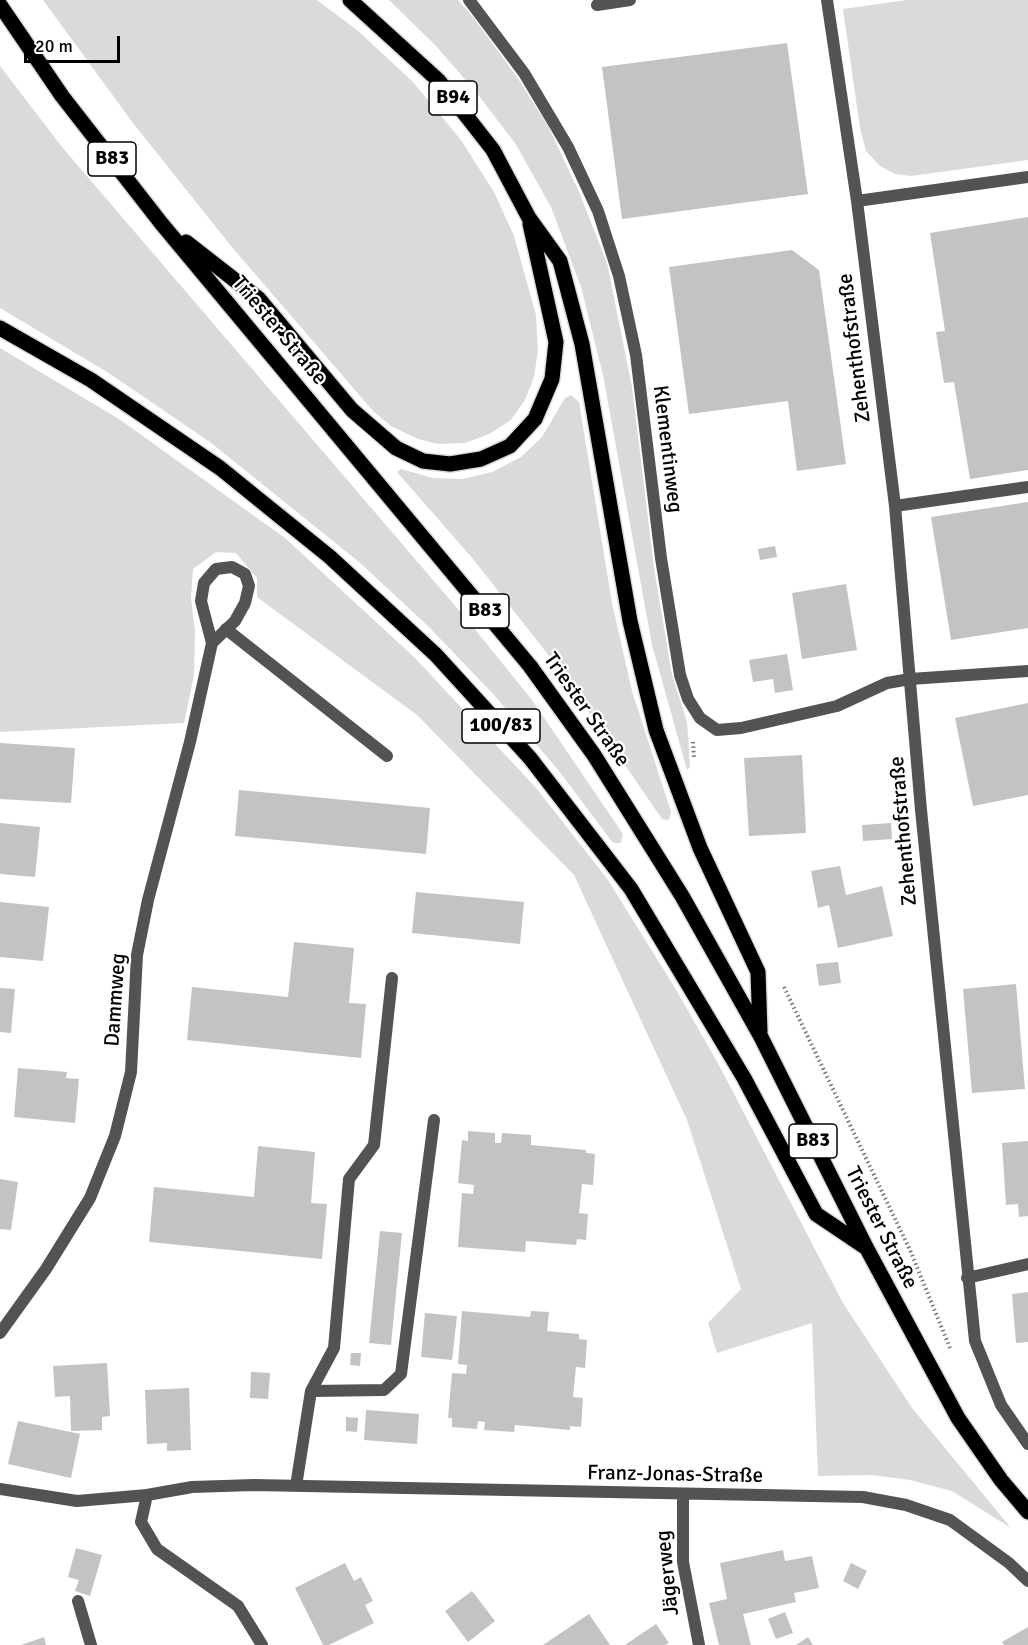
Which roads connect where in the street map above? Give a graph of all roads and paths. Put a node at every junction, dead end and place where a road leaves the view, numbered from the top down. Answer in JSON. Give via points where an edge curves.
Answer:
{"nodes":[{"id":1,"x":350,"y":0,"type":"edge"},
{"id":2,"x":469,"y":0,"type":"edge"},
{"id":3,"x":630,"y":0,"type":"edge"},
{"id":4,"x":827,"y":0,"type":"edge"},
{"id":5,"x":0,"y":5,"type":"edge"},
{"id":6,"x":597,"y":5,"type":"dead end"},
{"id":7,"x":1028,"y":177,"type":"edge"},
{"id":8,"x":857,"y":201,"type":"junction"},
{"id":9,"x":529,"y":218,"type":"junction"},
{"id":10,"x":161,"y":223,"type":"junction"},
{"id":11,"x":0,"y":328,"type":"edge"},
{"id":12,"x":1028,"y":487,"type":"edge"},
{"id":13,"x":895,"y":506,"type":"junction"},
{"id":14,"x":226,"y":629,"type":"junction"},
{"id":15,"x":212,"y":643,"type":"junction"},
{"id":16,"x":1028,"y":671,"type":"edge"},
{"id":17,"x":910,"y":679,"type":"junction"},
{"id":18,"x":700,"y":718,"type":"junction"},
{"id":19,"x":387,"y":756,"type":"dead end"},
{"id":20,"x":695,"y":762,"type":"dead end"},
{"id":21,"x":392,"y":978,"type":"dead end"},
{"id":22,"x":782,"y":983,"type":"dead end"},
{"id":23,"x":760,"y":1035,"type":"junction"},
{"id":24,"x":434,"y":1120,"type":"dead end"},
{"id":25,"x":866,"y":1247,"type":"junction"},
{"id":26,"x":1028,"y":1263,"type":"edge"},
{"id":27,"x":967,"y":1278,"type":"junction"},
{"id":28,"x":0,"y":1333,"type":"edge"},
{"id":29,"x":954,"y":1356,"type":"dead end"},
{"id":30,"x":312,"y":1391,"type":"junction"},
{"id":31,"x":1028,"y":1444,"type":"edge"},
{"id":32,"x":296,"y":1486,"type":"junction"},
{"id":33,"x":0,"y":1489,"type":"edge"},
{"id":34,"x":147,"y":1495,"type":"junction"},
{"id":35,"x":683,"y":1496,"type":"junction"},
{"id":36,"x":1028,"y":1512,"type":"edge"},
{"id":37,"x":1028,"y":1581,"type":"edge"},
{"id":38,"x":78,"y":1601,"type":"dead end"},
{"id":39,"x":91,"y":1645,"type":"edge"},
{"id":40,"x":262,"y":1645,"type":"edge"},
{"id":41,"x":699,"y":1645,"type":"edge"}],
"edges":[{"from":1,"to":9,"type":"main road","number":"B94","via":[[439,81],[493,150]]},
{"from":2,"to":18,"type":"street","name":"Klementinweg","via":[[524,73],[568,147],[598,211],[619,276],[636,355],[680,675]]},
{"from":3,"to":6,"type":"street"},
{"from":4,"to":8,"type":"street","name":"Zehenthofstraße"},
{"from":5,"to":10,"type":"main road","name":"Triester Straße","number":"B83","via":[[62,96]]},
{"from":7,"to":8,"type":"street"},
{"from":8,"to":13,"type":"street","name":"Zehenthofstraße"},
{"from":9,"to":10,"type":"main road","via":[[556,342],[552,379],[535,419],[510,446],[481,459],[450,464],[423,461],[396,448],[352,410],[259,299]]},
{"from":9,"to":23,"type":"main road","via":[[560,261],[582,344],[630,621],[656,730],[700,848],[758,972]]},
{"from":10,"to":23,"type":"main road","name":"Triester Straße","number":"B83","via":[[530,666],[594,755],[676,886]]},
{"from":11,"to":25,"type":"main road","number":"100/83","via":[[91,380],[220,468],[330,557],[436,655],[530,758],[631,890],[744,1078],[816,1214]]},
{"from":12,"to":13,"type":"street"},
{"from":13,"to":17,"type":"street","name":"Zehenthofstraße"},
{"from":14,"to":15,"type":"street","name":"Dammweg"},
{"from":14,"to":15,"type":"street","name":"Dammweg","via":[[245,603],[249,586],[245,574],[232,567],[216,569],[204,583],[201,601]]},
{"from":14,"to":19,"type":"street"},
{"from":15,"to":28,"type":"street","name":"Dammweg","via":[[137,955],[131,1072],[115,1136],[90,1198]]},
{"from":16,"to":17,"type":"street"},
{"from":17,"to":18,"type":"street","via":[[887,683],[837,706],[741,728],[717,730]]},
{"from":17,"to":27,"type":"street","name":"Zehenthofstraße"},
{"from":18,"to":20,"type":"path","via":[[693,740]]},
{"from":21,"to":30,"type":"street","via":[[374,1145],[349,1179],[334,1348]]},
{"from":22,"to":29,"type":"path","via":[[910,1250]]},
{"from":23,"to":25,"type":"main road","name":"Triester Straße","number":"B83"},
{"from":24,"to":30,"type":"street","via":[[401,1374],[384,1390]]},
{"from":25,"to":36,"type":"main road","name":"Triester Straße","number":"B83","via":[[958,1418]]},
{"from":26,"to":27,"type":"street"},
{"from":27,"to":31,"type":"street","name":"Zehenthofstraße","via":[[975,1341],[1001,1405]]},
{"from":30,"to":32,"type":"street"},
{"from":32,"to":34,"type":"street","name":"Franz-Jonas-Straße","via":[[192,1487]]},
{"from":32,"to":35,"type":"street","name":"Franz-Jonas-Straße"},
{"from":33,"to":34,"type":"street","via":[[77,1501]]},
{"from":34,"to":40,"type":"street","via":[[141,1522],[157,1549],[238,1606]]},
{"from":35,"to":37,"type":"street","name":"Franz-Jonas-Straße","via":[[863,1497],[906,1505],[950,1520]]},
{"from":35,"to":41,"type":"street","name":"Jägerweg","via":[[683,1562]]},
{"from":38,"to":39,"type":"street"}]}
